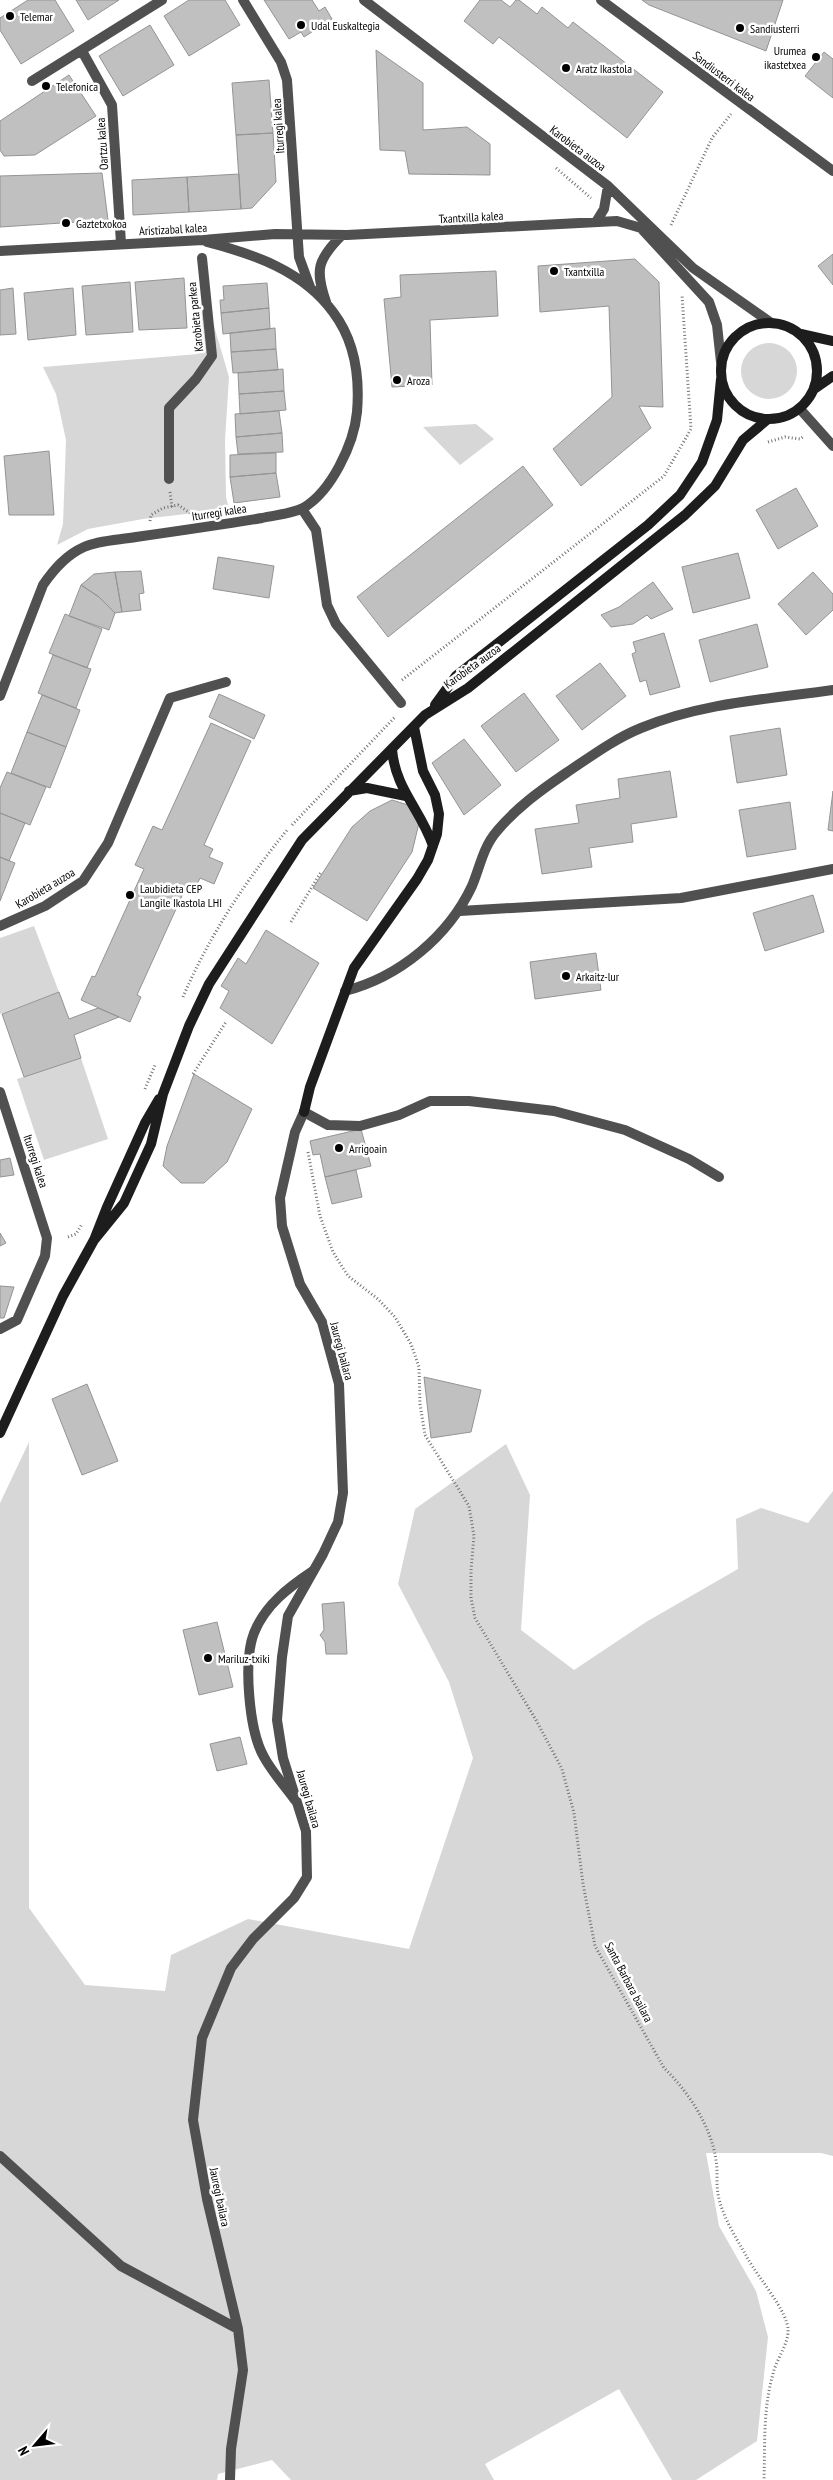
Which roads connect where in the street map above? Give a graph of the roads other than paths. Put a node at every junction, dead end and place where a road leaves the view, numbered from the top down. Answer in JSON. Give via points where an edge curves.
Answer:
{"nodes":[{"id":1,"x":162,"y":0,"type":"edge"},
{"id":2,"x":242,"y":0,"type":"edge"},
{"id":3,"x":601,"y":0,"type":"edge"},
{"id":4,"x":368,"y":2,"type":"edge"},
{"id":5,"x":82,"y":51,"type":"junction"},
{"id":6,"x":32,"y":81,"type":"dead end"},
{"id":7,"x":833,"y":171,"type":"edge"},
{"id":8,"x":608,"y":186,"type":"junction"},
{"id":9,"x":596,"y":222,"type":"junction"},
{"id":10,"x":296,"y":233,"type":"junction"},
{"id":11,"x":344,"y":235,"type":"junction"},
{"id":12,"x":203,"y":240,"type":"junction"},
{"id":13,"x":121,"y":244,"type":"junction"},
{"id":14,"x":0,"y":251,"type":"edge"},
{"id":15,"x":202,"y":258,"type":"dead end"},
{"id":16,"x":312,"y":289,"type":"junction"},
{"id":17,"x":326,"y":303,"type":"junction"},
{"id":18,"x":770,"y":322,"type":"junction"},
{"id":19,"x":801,"y":334,"type":"junction"},
{"id":20,"x":833,"y":341,"type":"edge"},
{"id":21,"x":721,"y":362,"type":"junction"},
{"id":22,"x":833,"y":376,"type":"edge"},
{"id":23,"x":721,"y":379,"type":"junction"},
{"id":24,"x":814,"y":389,"type":"junction"},
{"id":25,"x":800,"y":409,"type":"junction"},
{"id":26,"x":768,"y":420,"type":"junction"},
{"id":27,"x":833,"y":446,"type":"edge"},
{"id":28,"x":169,"y":479,"type":"dead end"},
{"id":29,"x":302,"y":509,"type":"junction"},
{"id":30,"x":226,"y":682,"type":"dead end"},
{"id":31,"x":833,"y":690,"type":"edge"},
{"id":32,"x":0,"y":696,"type":"edge"},
{"id":33,"x":401,"y":703,"type":"dead end"},
{"id":34,"x":433,"y":708,"type":"junction"},
{"id":35,"x":414,"y":727,"type":"junction"},
{"id":36,"x":392,"y":749,"type":"junction"},
{"id":37,"x":348,"y":791,"type":"junction"},
{"id":38,"x":406,"y":796,"type":"junction"},
{"id":39,"x":432,"y":846,"type":"junction"},
{"id":40,"x":833,"y":869,"type":"edge"},
{"id":41,"x":460,"y":911,"type":"junction"},
{"id":42,"x":0,"y":926,"type":"edge"},
{"id":43,"x":345,"y":991,"type":"junction"},
{"id":44,"x":0,"y":1092,"type":"edge"},
{"id":45,"x":304,"y":1112,"type":"junction"},
{"id":46,"x":719,"y":1177,"type":"dead end"},
{"id":47,"x":0,"y":1329,"type":"edge"},
{"id":48,"x":0,"y":1433,"type":"edge"},
{"id":49,"x":313,"y":1570,"type":"junction"},
{"id":50,"x":299,"y":1804,"type":"junction"},
{"id":51,"x":0,"y":2156,"type":"edge"},
{"id":52,"x":238,"y":2329,"type":"junction"},
{"id":53,"x":230,"y":2480,"type":"edge"}],
"edges":[{"from":1,"to":5,"type":"street"},
{"from":2,"to":10,"type":"street","name":"Iturregi kalea","via":[[281,62],[287,80]]},
{"from":3,"to":7,"type":"street","name":"Sandiusterri kalea"},
{"from":4,"to":8,"type":"street","name":"Karobieta auzoa"},
{"from":5,"to":6,"type":"street"},
{"from":5,"to":13,"type":"street","name":"Oartzu kalea","via":[[112,105]]},
{"from":8,"to":9,"type":"street","via":[[604,209]]},
{"from":8,"to":18,"type":"street","name":"Karobieta auzoa","via":[[693,268]]},
{"from":9,"to":11,"type":"street","name":"Txantxilla kalea"},
{"from":9,"to":21,"type":"street","via":[[617,221],[641,228],[659,245],[709,302],[717,325]]},
{"from":10,"to":11,"type":"street","name":"Aristizabal kalea"},
{"from":10,"to":12,"type":"street","name":"Aristizabal kalea"},
{"from":10,"to":16,"type":"street","name":"Iturregi kalea","via":[[298,257]]},
{"from":11,"to":17,"type":"street","name":"Iturregi kalea","via":[[322,257],[318,269]]},
{"from":12,"to":13,"type":"street","name":"Aristizabal kalea"},
{"from":12,"to":16,"type":"street","name":"Iturregi kalea","via":[[255,255]]},
{"from":13,"to":14,"type":"street","name":"Aristizabal kalea"},
{"from":15,"to":28,"type":"street","name":"Karobieta parkea","via":[[212,356],[169,408]]},
{"from":16,"to":17,"type":"street","name":"Iturregi kalea"},
{"from":17,"to":29,"type":"street","name":"Iturregi kalea","via":[[348,337],[355,359],[357,415],[351,441],[335,472]]},
{"from":18,"to":19,"type":"main road"},
{"from":18,"to":21,"type":"main road","via":[[744,329],[733,338]]},
{"from":19,"to":20,"type":"main road"},
{"from":19,"to":24,"type":"main road","via":[[811,346],[816,360]]},
{"from":21,"to":23,"type":"main road"},
{"from":22,"to":24,"type":"main road"},
{"from":23,"to":26,"type":"main road","via":[[737,408]]},
{"from":23,"to":34,"type":"main road","name":"Karobieta auzoa","via":[[717,420],[702,462],[680,495],[648,525],[456,676]]},
{"from":24,"to":25,"type":"main road"},
{"from":25,"to":26,"type":"main road"},
{"from":25,"to":27,"type":"street"},
{"from":26,"to":34,"type":"main road","name":"Karobieta auzoa","via":[[743,440],[715,486],[685,516],[468,688]]},
{"from":29,"to":32,"type":"street","name":"Iturregi kalea","via":[[251,520],[97,543],[69,556],[43,585]]},
{"from":29,"to":33,"type":"street","via":[[316,530],[327,605],[336,624]]},
{"from":30,"to":42,"type":"street","name":"Karobieta auzoa","via":[[170,698],[108,843],[84,881],[46,906]]},
{"from":31,"to":41,"type":"street","via":[[714,706],[641,728],[606,746],[520,808],[497,831],[488,842]]},
{"from":34,"to":35,"type":"main road"},
{"from":35,"to":36,"type":"main road"},
{"from":35,"to":39,"type":"main road","via":[[419,756],[435,795],[438,814],[437,834]]},
{"from":36,"to":37,"type":"main road"},
{"from":36,"to":38,"type":"main road","via":[[396,774]]},
{"from":37,"to":38,"type":"main road","via":[[367,788]]},
{"from":37,"to":48,"type":"main road","via":[[302,840],[209,984],[163,1094],[145,1123],[94,1240],[62,1296]]},
{"from":38,"to":39,"type":"main road","via":[[426,827]]},
{"from":39,"to":43,"type":"main road","via":[[417,879],[354,968]]},
{"from":40,"to":41,"type":"street","via":[[681,898]]},
{"from":41,"to":43,"type":"street","via":[[434,940],[398,969],[365,986]]},
{"from":43,"to":45,"type":"main road"},
{"from":44,"to":47,"type":"street","name":"Iturregi kalea","via":[[47,1238],[46,1256],[17,1320]]},
{"from":45,"to":46,"type":"street","via":[[328,1125],[360,1126],[399,1115],[430,1101],[469,1101],[554,1111],[625,1130],[689,1159]]},
{"from":45,"to":49,"type":"street","name":"Jauregi bailara","via":[[295,1132],[280,1198],[282,1226],[300,1284],[322,1322],[339,1384],[343,1492],[338,1522]]},
{"from":49,"to":50,"type":"street","name":"Jauregi bailara","via":[[288,1616],[277,1720],[283,1758]]},
{"from":49,"to":50,"type":"street","via":[[280,1594],[269,1608],[253,1634],[249,1664],[249,1703],[263,1756]]},
{"from":50,"to":52,"type":"street","name":"Jauregi bailara","via":[[306,1831],[307,1877],[294,1898],[231,1968],[202,2038],[193,2120],[207,2199]]},
{"from":51,"to":52,"type":"street","via":[[121,2266]]},
{"from":52,"to":53,"type":"street","name":"Jauregi bailara","via":[[243,2370],[231,2449]]}]}
